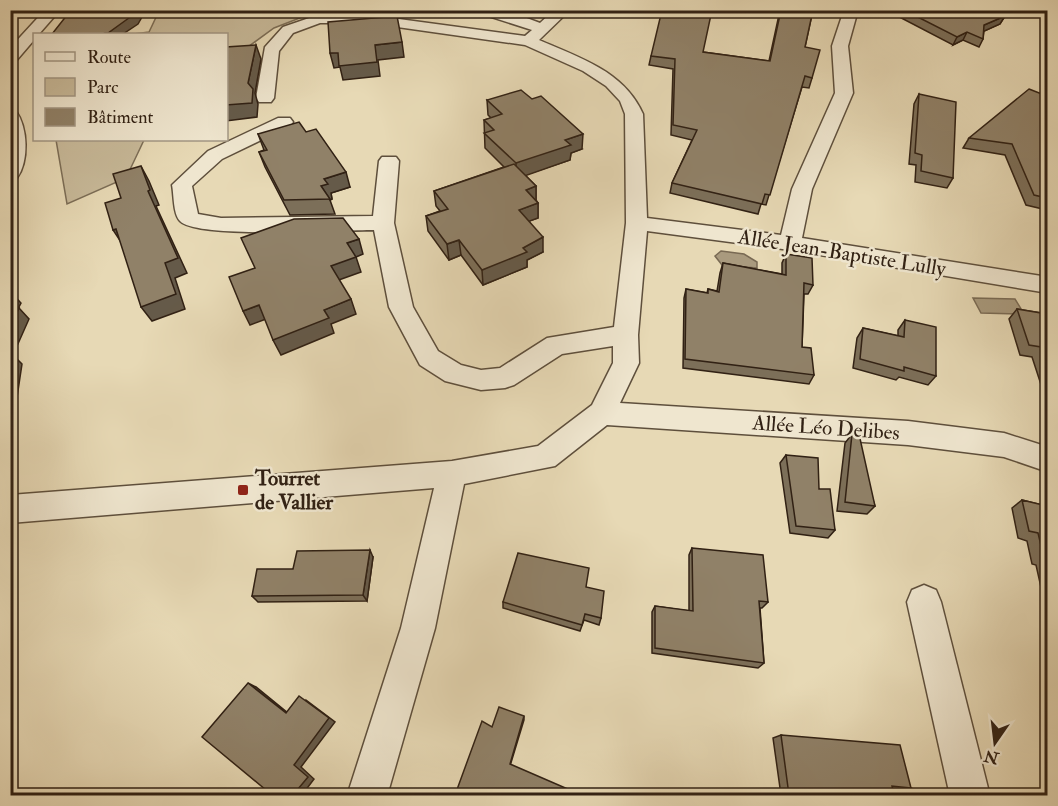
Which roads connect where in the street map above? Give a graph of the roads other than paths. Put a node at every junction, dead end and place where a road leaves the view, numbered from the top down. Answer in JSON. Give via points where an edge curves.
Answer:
{"nodes":[{"id":1,"x":53,"y":10,"type":"edge"},
{"id":2,"x":484,"y":10,"type":"edge"},
{"id":3,"x":563,"y":10,"type":"edge"},
{"id":4,"x":851,"y":10,"type":"edge"},
{"id":5,"x":536,"y":35,"type":"junction"},
{"id":6,"x":10,"y":58,"type":"edge"},
{"id":7,"x":265,"y":98,"type":"dead end"},
{"id":8,"x":10,"y":115,"type":"edge"},
{"id":9,"x":284,"y":122,"type":"dead end"},
{"id":10,"x":389,"y":161,"type":"dead end"},
{"id":11,"x":10,"y":174,"type":"edge"},
{"id":12,"x":383,"y":223,"type":"junction"},
{"id":13,"x":637,"y":223,"type":"junction"},
{"id":14,"x":790,"y":243,"type":"junction"},
{"id":15,"x":1047,"y":285,"type":"edge"},
{"id":16,"x":626,"y":335,"type":"junction"},
{"id":17,"x":602,"y":413,"type":"junction"},
{"id":18,"x":1047,"y":460,"type":"edge"},
{"id":19,"x":452,"y":474,"type":"junction"},
{"id":20,"x":10,"y":509,"type":"edge"},
{"id":21,"x":924,"y":602,"type":"dead end"},
{"id":22,"x":367,"y":795,"type":"edge"},
{"id":23,"x":970,"y":795,"type":"edge"}],
"edges":[{"from":1,"to":6,"type":"street"},
{"from":2,"to":5,"type":"street","via":[[498,13]]},
{"from":3,"to":5,"type":"street"},
{"from":4,"to":14,"type":"street","via":[[840,46],[844,93],[802,189]]},
{"from":5,"to":7,"type":"street","via":[[369,18],[318,20],[288,30],[271,50]]},
{"from":5,"to":13,"type":"street","via":[[612,82],[628,100],[634,114]]},
{"from":8,"to":11,"type":"street","via":[[14,122],[14,162]]},
{"from":9,"to":12,"type":"street","via":[[215,155],[182,185],[188,218],[221,225]]},
{"from":10,"to":12,"type":"street"},
{"from":12,"to":16,"type":"street","via":[[401,307],[429,358],[454,374],[481,381],[505,378],[556,345]]},
{"from":13,"to":14,"type":"street","name":"Allée Jean-Baptiste Lully"},
{"from":13,"to":16,"type":"street"},
{"from":14,"to":15,"type":"street","name":"Allée Jean-Baptiste Lully"},
{"from":16,"to":17,"type":"street","via":[[626,363]]},
{"from":17,"to":18,"type":"street","name":"Allée Léo Delibes","via":[[908,433],[1004,445]]},
{"from":17,"to":19,"type":"street","via":[[545,457]]},
{"from":19,"to":20,"type":"street"},
{"from":19,"to":22,"type":"street","via":[[418,628]]},
{"from":21,"to":23,"type":"street"}]}
